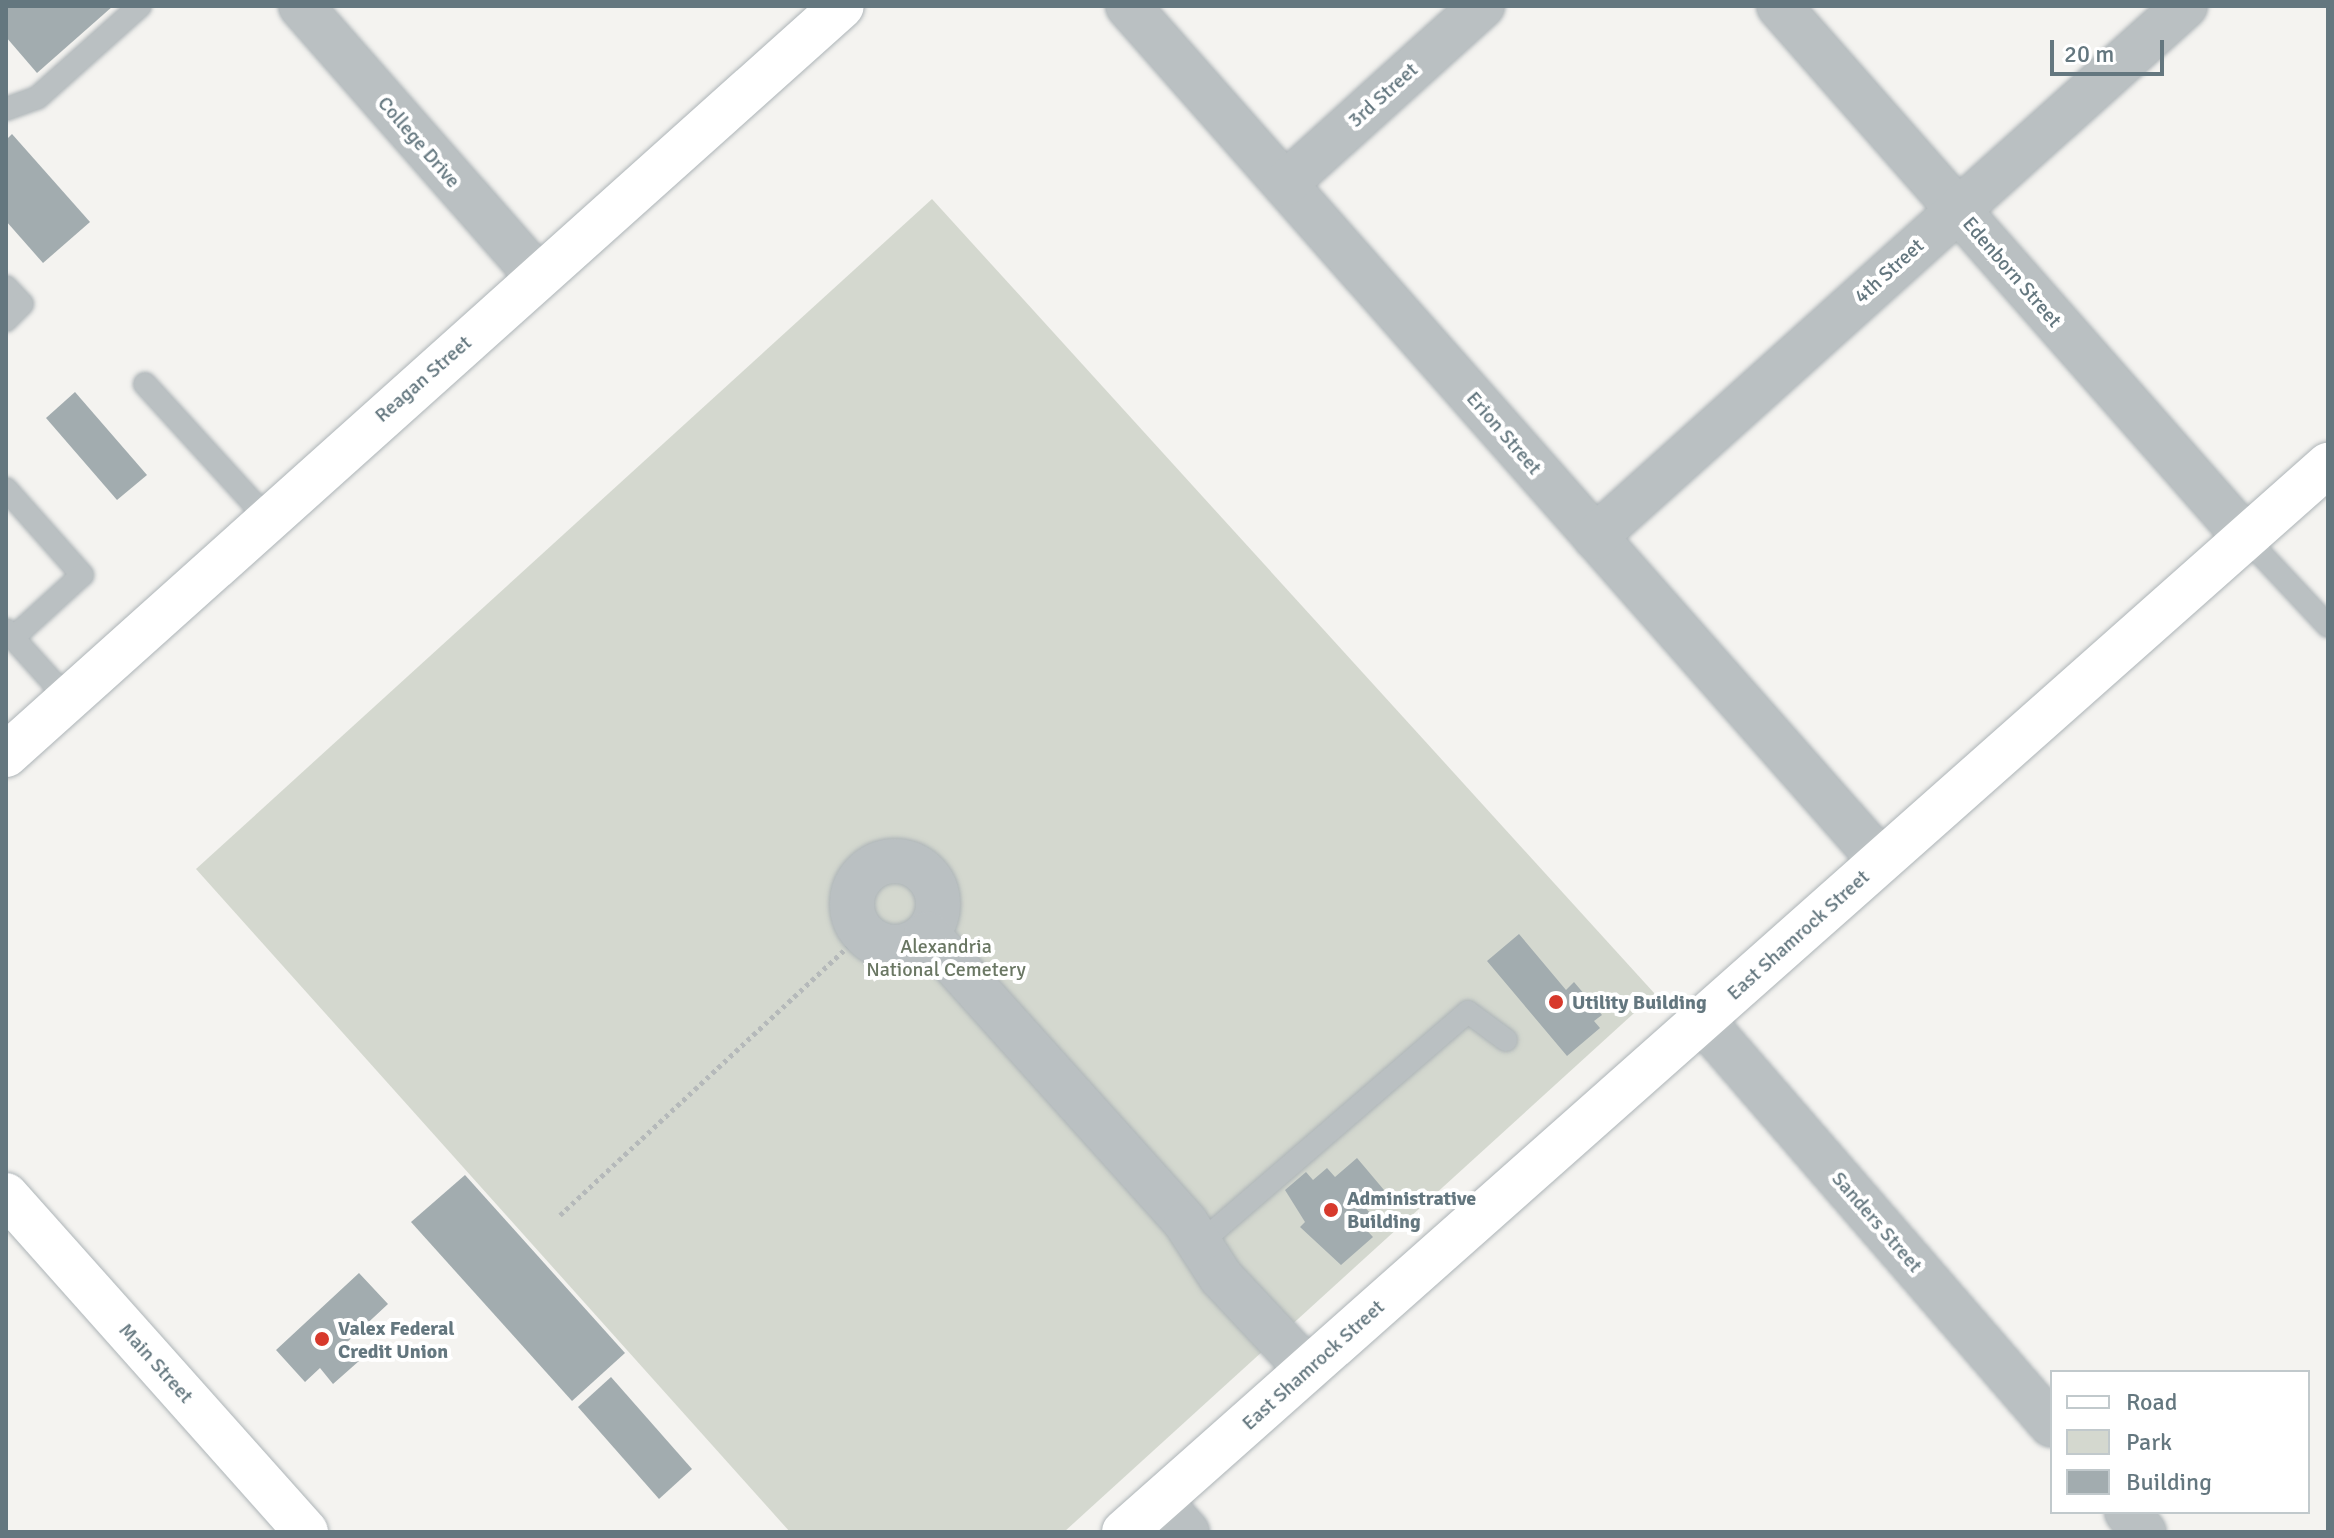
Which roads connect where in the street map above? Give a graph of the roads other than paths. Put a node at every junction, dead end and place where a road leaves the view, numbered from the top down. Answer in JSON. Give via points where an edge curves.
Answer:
{"nodes":[{"id":1,"x":140,"y":6,"type":"edge"},
{"id":2,"x":301,"y":6,"type":"edge"},
{"id":3,"x":842,"y":6,"type":"edge"},
{"id":4,"x":1128,"y":6,"type":"edge"},
{"id":5,"x":1482,"y":6,"type":"edge"},
{"id":6,"x":1779,"y":6,"type":"edge"},
{"id":7,"x":2185,"y":6,"type":"edge"},
{"id":8,"x":6,"y":109,"type":"edge"},
{"id":9,"x":1285,"y":184,"type":"junction"},
{"id":10,"x":1957,"y":209,"type":"junction"},
{"id":11,"x":538,"y":277,"type":"junction"},
{"id":12,"x":6,"y":287,"type":"edge"},
{"id":13,"x":6,"y":320,"type":"edge"},
{"id":14,"x":145,"y":384,"type":"dead end"},
{"id":15,"x":2328,"y":465,"type":"edge"},
{"id":16,"x":6,"y":489,"type":"edge"},
{"id":17,"x":266,"y":517,"type":"junction"},
{"id":18,"x":1595,"y":537,"type":"junction"},
{"id":19,"x":2246,"y":538,"type":"junction"},
{"id":20,"x":2328,"y":626,"type":"edge"},
{"id":21,"x":9,"y":634,"type":"edge"},
{"id":22,"x":68,"y":699,"type":"junction"},
{"id":23,"x":6,"y":755,"type":"edge"},
{"id":24,"x":1881,"y":861,"type":"junction"},
{"id":25,"x":927,"y":934,"type":"junction"},
{"id":26,"x":1702,"y":1020,"type":"junction"},
{"id":27,"x":1506,"y":1040,"type":"dead end"},
{"id":28,"x":6,"y":1195,"type":"edge"},
{"id":29,"x":1199,"y":1244,"type":"junction"},
{"id":30,"x":1308,"y":1370,"type":"junction"},
{"id":31,"x":2050,"y":1423,"type":"edge"},
{"id":32,"x":2129,"y":1514,"type":"edge"},
{"id":33,"x":1173,"y":1517,"type":"edge"},
{"id":34,"x":306,"y":1532,"type":"edge"},
{"id":35,"x":1124,"y":1532,"type":"edge"},
{"id":36,"x":2144,"y":1532,"type":"edge"}],
"edges":[{"from":1,"to":8,"type":"lane","via":[[37,98]]},
{"from":2,"to":11,"type":"street","name":"College Drive"},
{"from":3,"to":11,"type":"main road","name":"Reagan Street"},
{"from":4,"to":9,"type":"street","name":"Erion Street"},
{"from":5,"to":9,"type":"street","name":"3rd Street"},
{"from":6,"to":10,"type":"street","name":"Edenborn Street"},
{"from":7,"to":10,"type":"street","name":"4th Street"},
{"from":9,"to":18,"type":"street","name":"Erion Street"},
{"from":10,"to":18,"type":"street","name":"4th Street"},
{"from":10,"to":19,"type":"street","name":"Edenborn Street"},
{"from":11,"to":17,"type":"main road","name":"Reagan Street"},
{"from":12,"to":13,"type":"lane","via":[[22,304]]},
{"from":14,"to":17,"type":"lane"},
{"from":15,"to":19,"type":"main road","name":"East Shamrock Street"},
{"from":16,"to":21,"type":"lane","via":[[82,575]]},
{"from":17,"to":22,"type":"main road","name":"Reagan Street"},
{"from":18,"to":24,"type":"street","name":"Erion Street"},
{"from":19,"to":20,"type":"lane"},
{"from":19,"to":24,"type":"main road","name":"East Shamrock Street"},
{"from":21,"to":22,"type":"lane"},
{"from":22,"to":23,"type":"main road","name":"Reagan Street"},
{"from":24,"to":26,"type":"main road","name":"East Shamrock Street"},
{"from":25,"to":25,"type":"street","via":[[939,909],[938,895],[923,871],[898,861],[871,868],[854,892],[854,920],[862,933],[887,948],[902,948]]},
{"from":25,"to":29,"type":"street"},
{"from":26,"to":30,"type":"main road","name":"East Shamrock Street"},
{"from":26,"to":31,"type":"street","name":"Sanders Street"},
{"from":27,"to":29,"type":"lane","via":[[1468,1012]]},
{"from":28,"to":34,"type":"main road","name":"Main Street"},
{"from":29,"to":30,"type":"street","via":[[1221,1277]]},
{"from":30,"to":33,"type":"main road","name":"East Shamrock Street"},
{"from":32,"to":36,"type":"street"},
{"from":33,"to":35,"type":"main road","name":"East Shamrock Street"}]}
